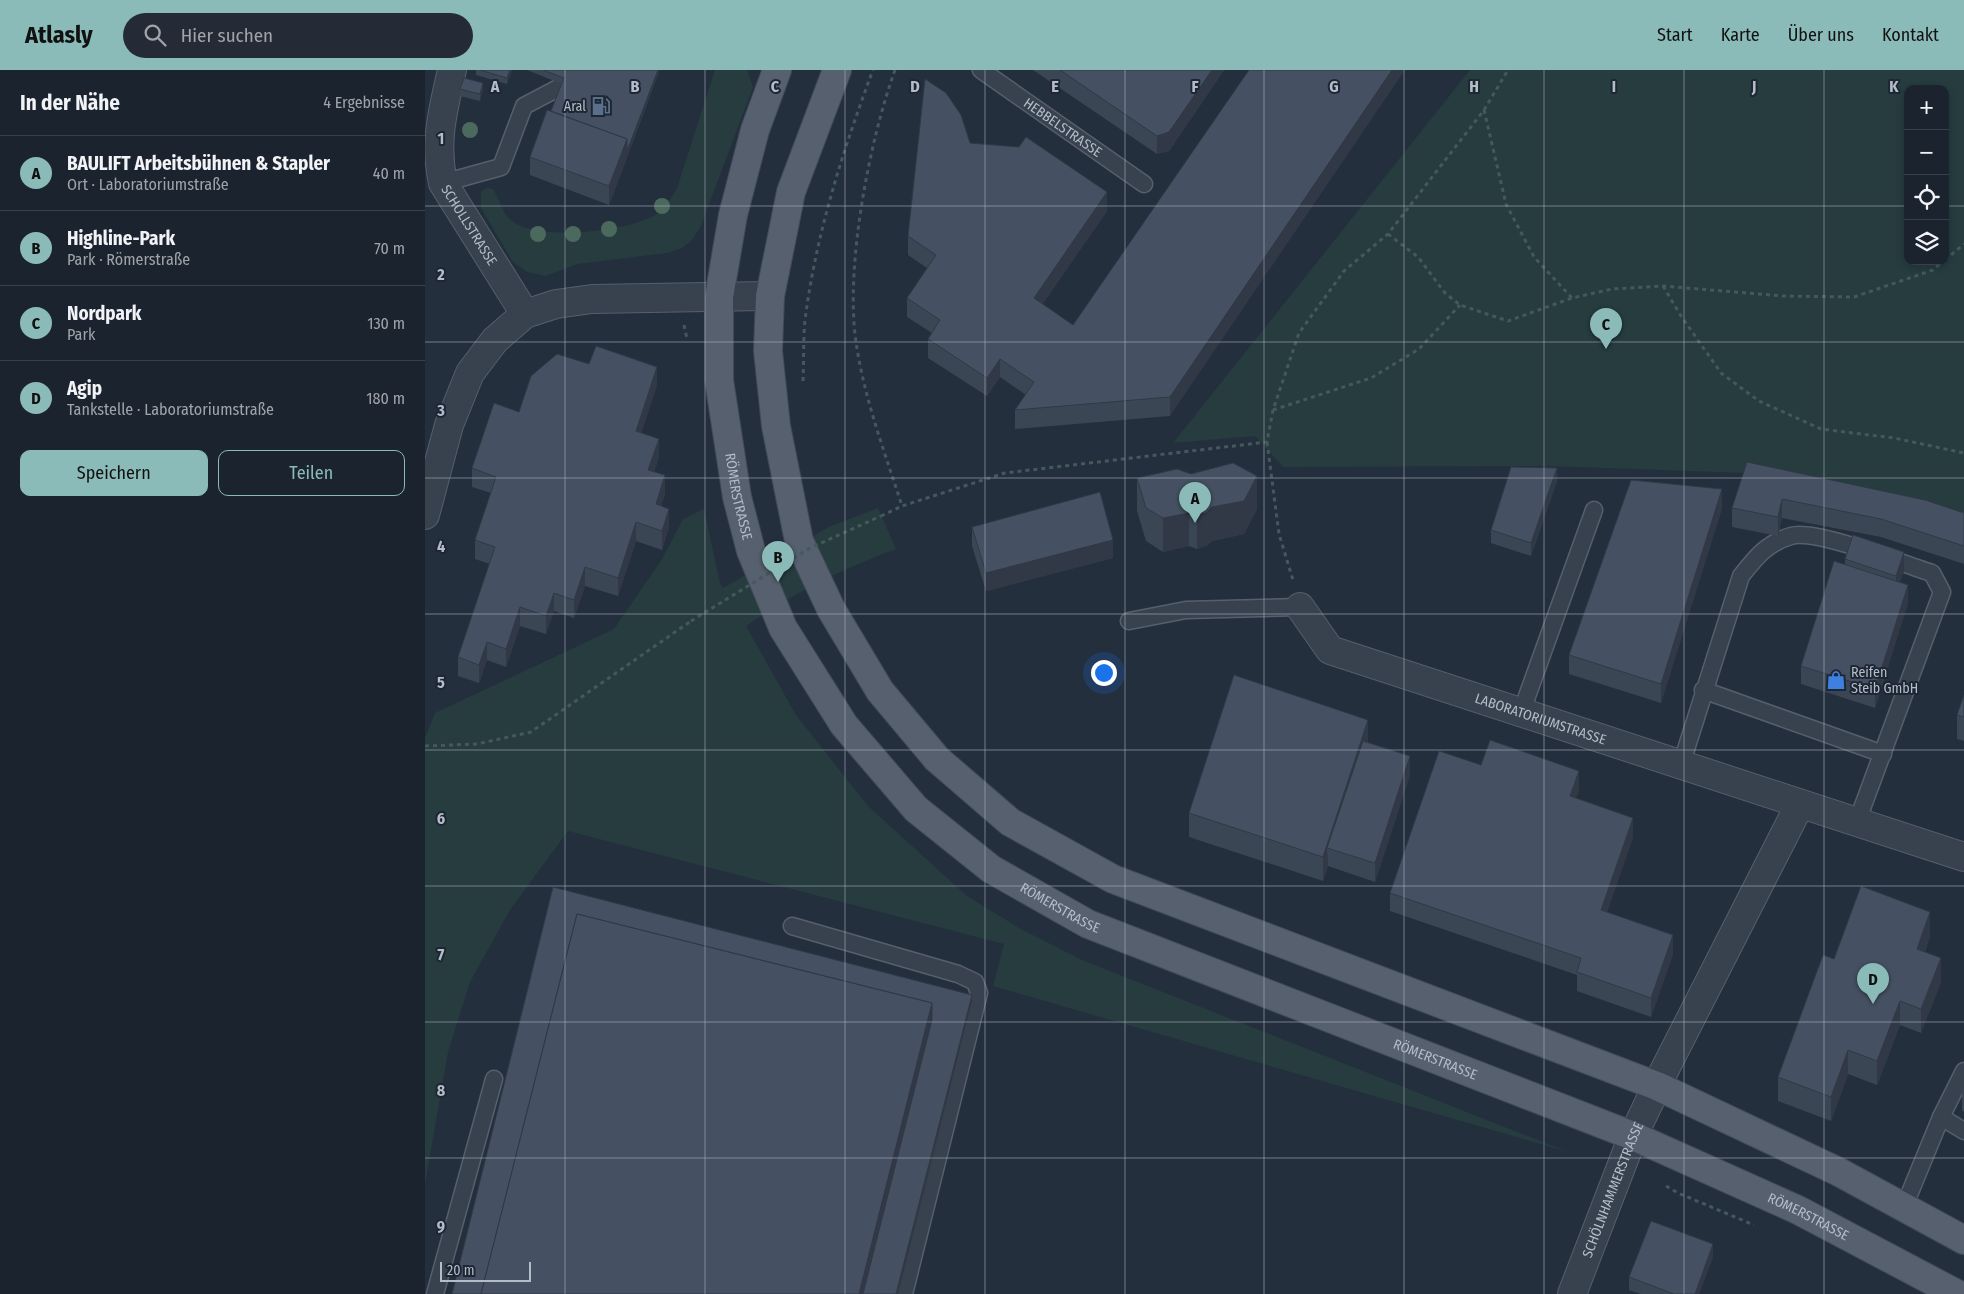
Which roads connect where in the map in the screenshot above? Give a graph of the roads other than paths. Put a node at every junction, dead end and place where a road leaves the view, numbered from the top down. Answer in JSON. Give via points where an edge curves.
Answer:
{"nodes":[{"id":1,"x":452,"y":70,"type":"edge"},
{"id":2,"x":777,"y":70,"type":"edge"},
{"id":3,"x":837,"y":70,"type":"edge"},
{"id":4,"x":981,"y":70,"type":"edge"},
{"id":5,"x":564,"y":85,"type":"edge"},
{"id":6,"x":443,"y":183,"type":"junction"},
{"id":7,"x":1144,"y":184,"type":"dead end"},
{"id":8,"x":770,"y":296,"type":"junction"},
{"id":9,"x":719,"y":298,"type":"junction"},
{"id":10,"x":525,"y":314,"type":"junction"},
{"id":11,"x":1594,"y":510,"type":"dead end"},
{"id":12,"x":425,"y":515,"type":"edge"},
{"id":13,"x":1301,"y":607,"type":"joint"},
{"id":14,"x":1129,"y":621,"type":"dead end"},
{"id":15,"x":1703,"y":690,"type":"junction"},
{"id":16,"x":1521,"y":712,"type":"junction"},
{"id":17,"x":1883,"y":754,"type":"junction"},
{"id":18,"x":1681,"y":765,"type":"junction"},
{"id":19,"x":1800,"y":804,"type":"junction"},
{"id":20,"x":1857,"y":822,"type":"junction"},
{"id":21,"x":1964,"y":858,"type":"edge"},
{"id":22,"x":792,"y":926,"type":"dead end"},
{"id":23,"x":1964,"y":1072,"type":"edge"},
{"id":24,"x":494,"y":1079,"type":"dead end"},
{"id":25,"x":1657,"y":1086,"type":"junction"},
{"id":26,"x":1941,"y":1117,"type":"junction"},
{"id":27,"x":1964,"y":1131,"type":"edge"},
{"id":28,"x":1633,"y":1136,"type":"junction"},
{"id":29,"x":1904,"y":1207,"type":"junction"},
{"id":30,"x":1964,"y":1240,"type":"edge"},
{"id":31,"x":435,"y":1294,"type":"edge"},
{"id":32,"x":904,"y":1294,"type":"edge"},
{"id":33,"x":1572,"y":1294,"type":"edge"},
{"id":34,"x":1957,"y":1294,"type":"edge"}],
"edges":[{"from":1,"to":6,"type":"street","name":"SCHOLLSTRASSE","via":[[439,139],[438,159]]},
{"from":2,"to":9,"type":"main road","name":"RÖMERSTRASSE","via":[[755,130],[733,215]]},
{"from":3,"to":8,"type":"main road","via":[[791,192]]},
{"from":4,"to":7,"type":"lane","name":"HEBBELSTRASSE"},
{"from":5,"to":6,"type":"lane","via":[[524,106],[501,167]]},
{"from":6,"to":10,"type":"street","name":"SCHOLLSTRASSE"},
{"from":8,"to":9,"type":"street"},
{"from":8,"to":25,"type":"main road","via":[[768,351],[776,426],[799,541],[831,609],[880,691],[937,759],[1010,822],[1113,879]]},
{"from":9,"to":10,"type":"street","via":[[592,299],[556,304]]},
{"from":9,"to":28,"type":"main road","name":"RÖMERSTRASSE","via":[[719,380],[737,497],[751,551],[783,628],[844,726],[916,809],[991,870],[1088,924]]},
{"from":10,"to":12,"type":"street","via":[[495,340],[470,372],[449,425]]},
{"from":11,"to":16,"type":"lane"},
{"from":13,"to":14,"type":"lane","via":[[1186,610]]},
{"from":13,"to":16,"type":"street","name":"LABORATORIUMSTRASSE","via":[[1330,650]]},
{"from":15,"to":17,"type":"lane"},
{"from":15,"to":17,"type":"lane","via":[[1741,576],[1760,552],[1776,543],[1793,535],[1822,538],[1932,574],[1942,592]]},
{"from":15,"to":18,"type":"lane"},
{"from":16,"to":18,"type":"street","name":"LABORATORIUMSTRASSE"},
{"from":17,"to":20,"type":"lane"},
{"from":18,"to":19,"type":"street","name":"LABORATORIUMSTRASSE"},
{"from":19,"to":20,"type":"street","name":"LABORATORIUMSTRASSE"},
{"from":19,"to":25,"type":"street"},
{"from":20,"to":21,"type":"street","name":"LABORATORIUMSTRASSE"},
{"from":22,"to":32,"type":"lane","via":[[958,974],[975,982],[979,993]]},
{"from":23,"to":26,"type":"lane"},
{"from":24,"to":31,"type":"lane"},
{"from":25,"to":28,"type":"street","name":"SCHÖLNHAMMERSTRASSE"},
{"from":25,"to":29,"type":"main road","via":[[1839,1172]]},
{"from":26,"to":27,"type":"lane"},
{"from":26,"to":29,"type":"lane"},
{"from":28,"to":33,"type":"street","name":"SCHÖLNHAMMERSTRASSE"},
{"from":28,"to":34,"type":"main road","name":"RÖMERSTRASSE","via":[[1798,1210]]},
{"from":29,"to":30,"type":"main road"}]}
